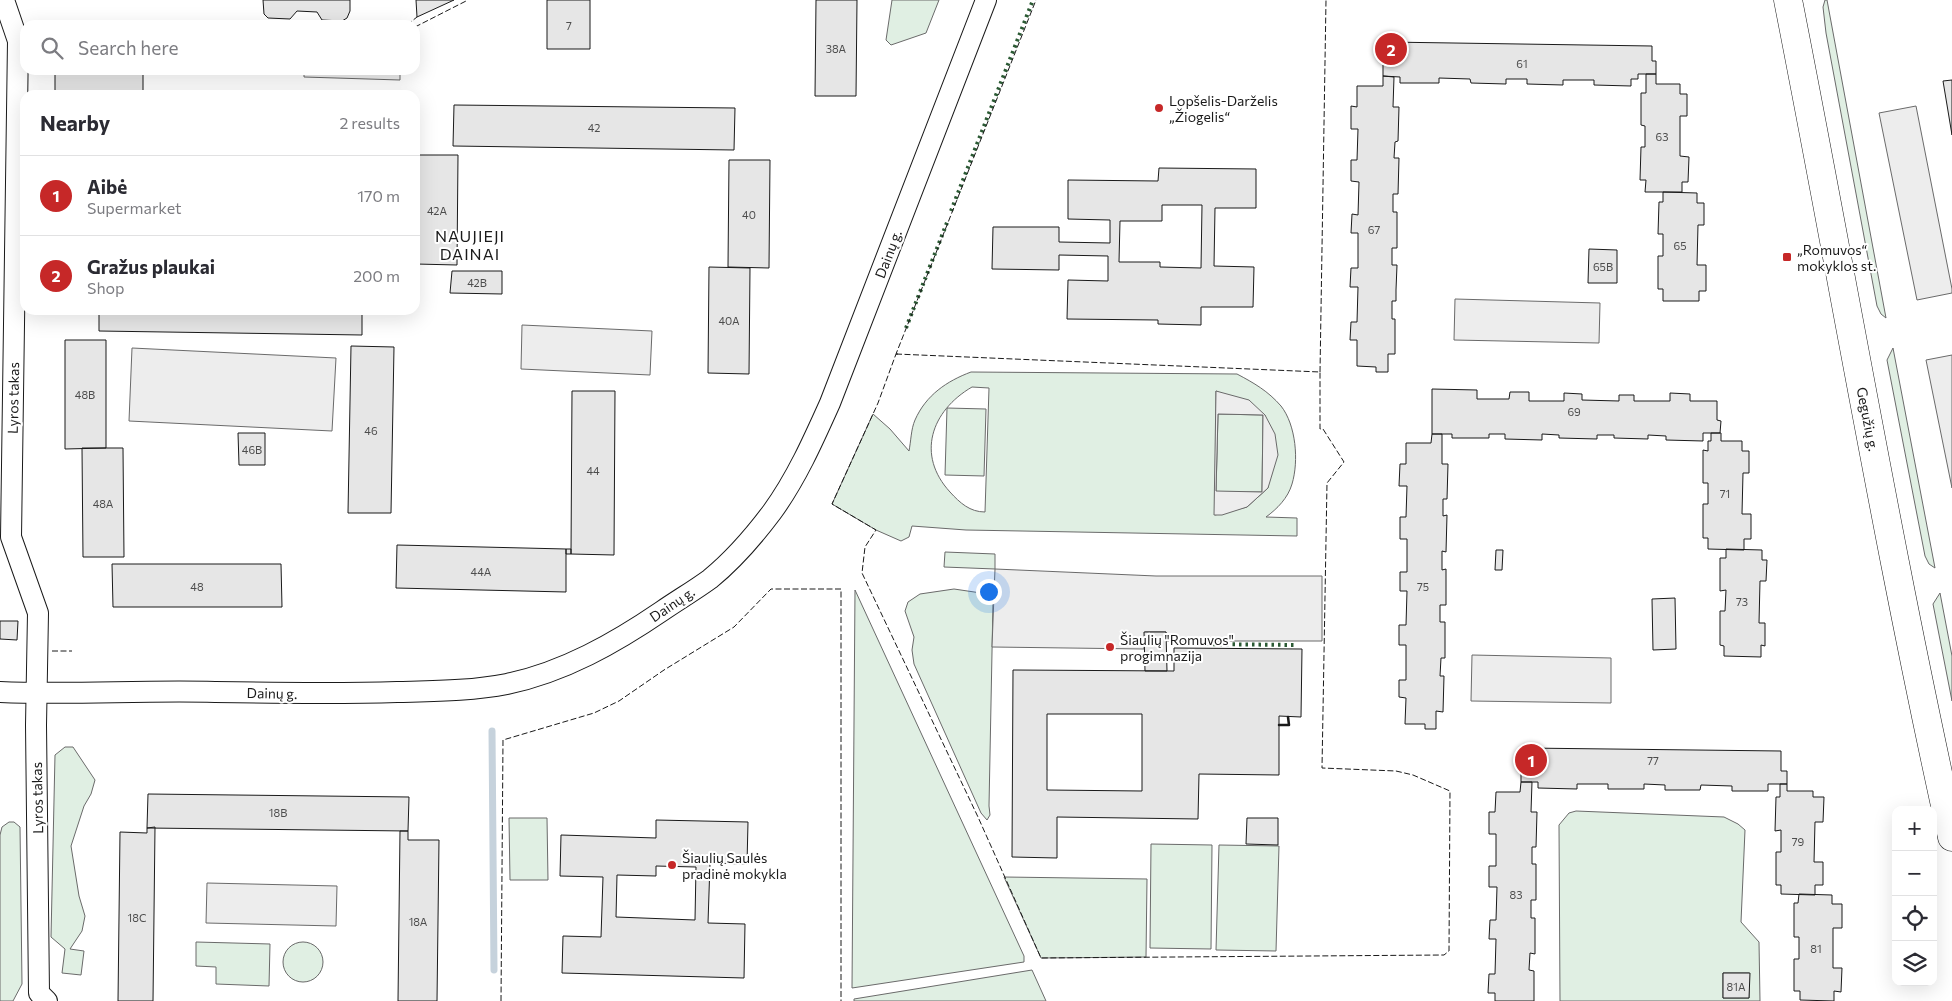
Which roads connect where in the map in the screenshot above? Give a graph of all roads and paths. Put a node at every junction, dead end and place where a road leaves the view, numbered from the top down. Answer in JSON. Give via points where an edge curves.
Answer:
{"nodes":[{"id":1,"x":4,"y":0,"type":"edge"},
{"id":2,"x":986,"y":0,"type":"edge"},
{"id":3,"x":1788,"y":0,"type":"edge"},
{"id":4,"x":0,"y":692,"type":"edge"},
{"id":5,"x":37,"y":694,"type":"junction"},
{"id":6,"x":1952,"y":837,"type":"edge"},
{"id":7,"x":47,"y":1001,"type":"edge"}],
"edges":[{"from":1,"to":5,"type":"street","name":"Lyros takas","via":[[18,41],[11,537],[38,613]]},
{"from":2,"to":5,"type":"street","name":"Dainų g.","via":[[858,330],[793,482],[744,546],[710,578],[628,634],[592,654],[506,684],[424,692]]},
{"from":3,"to":6,"type":"main road","name":"Gegužių g."},
{"from":4,"to":5,"type":"street","name":"Dainų g."},
{"from":5,"to":7,"type":"street","name":"Lyros takas","via":[[39,993]]}]}
